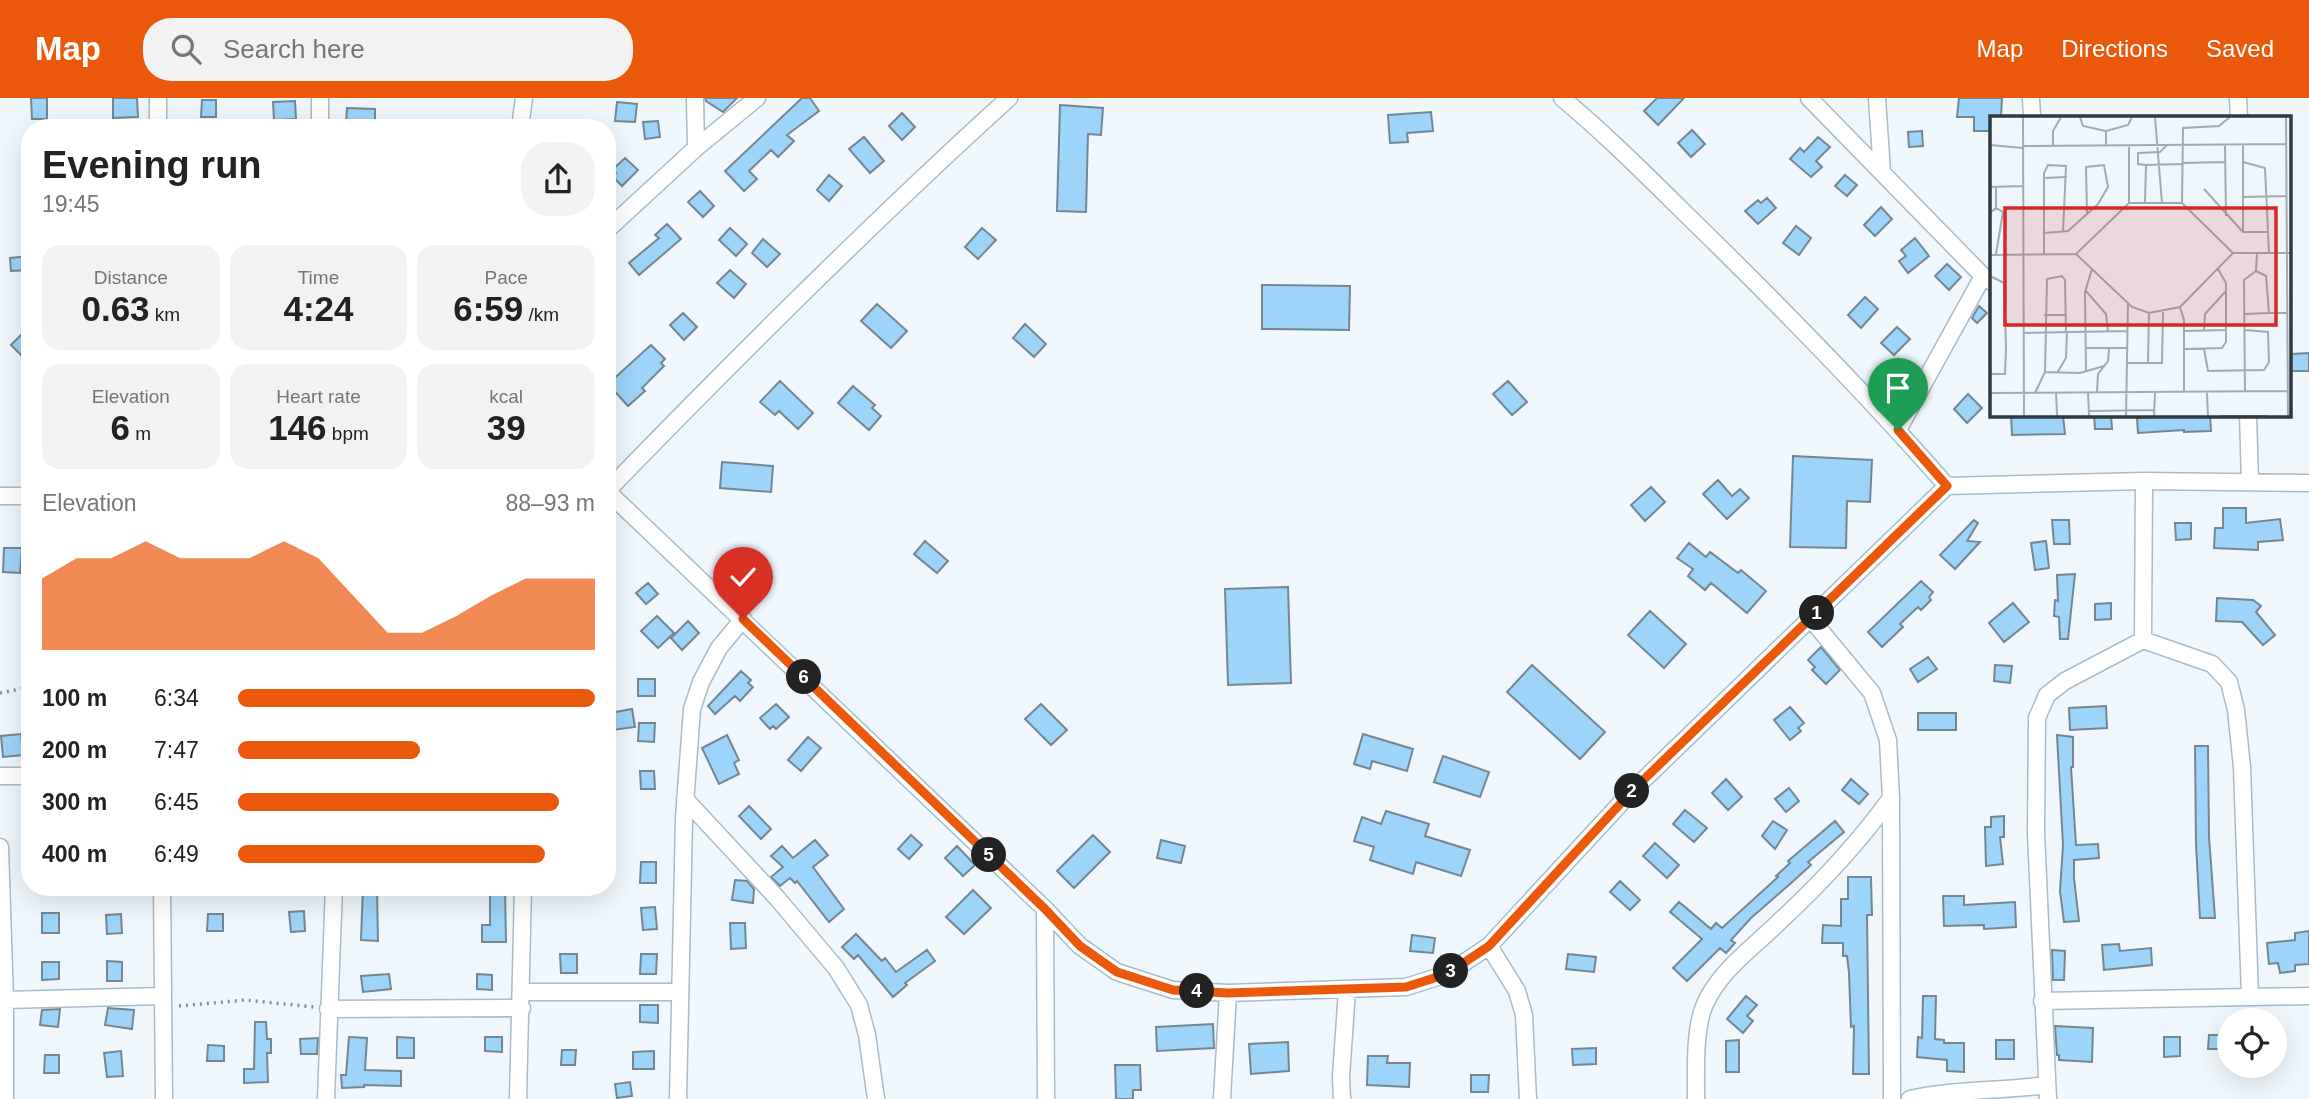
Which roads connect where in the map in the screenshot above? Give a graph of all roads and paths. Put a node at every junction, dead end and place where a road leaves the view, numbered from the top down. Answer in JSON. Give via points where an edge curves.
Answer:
{"nodes":[{"id":1,"x":158,"y":98,"type":"edge"},
{"id":2,"x":320,"y":98,"type":"edge"},
{"id":3,"x":524,"y":98,"type":"edge"},
{"id":4,"x":695,"y":98,"type":"edge"},
{"id":5,"x":757,"y":98,"type":"edge"},
{"id":6,"x":1009,"y":98,"type":"edge"},
{"id":7,"x":1562,"y":98,"type":"edge"},
{"id":8,"x":1809,"y":98,"type":"edge"},
{"id":9,"x":1877,"y":98,"type":"edge"},
{"id":10,"x":2032,"y":98,"type":"edge"},
{"id":11,"x":2238,"y":98,"type":"edge"},
{"id":12,"x":2032,"y":116,"type":"edge"},
{"id":13,"x":2239,"y":116,"type":"edge"},
{"id":14,"x":158,"y":119,"type":"edge"},
{"id":15,"x":320,"y":119,"type":"edge"},
{"id":16,"x":521,"y":119,"type":"edge"},
{"id":17,"x":696,"y":148,"type":"junction"},
{"id":18,"x":1882,"y":172,"type":"junction"},
{"id":19,"x":616,"y":222,"type":"edge"},
{"id":20,"x":1987,"y":279,"type":"edge"},
{"id":21,"x":2248,"y":416,"type":"edge"},
{"id":22,"x":1898,"y":430,"type":"junction"},
{"id":23,"x":2144,"y":481,"type":"junction"},
{"id":24,"x":616,"y":482,"type":"edge"},
{"id":25,"x":2250,"y":482,"type":"junction"},
{"id":26,"x":2309,"y":483,"type":"edge"},
{"id":27,"x":1947,"y":486,"type":"junction"},
{"id":28,"x":0,"y":496,"type":"edge"},
{"id":29,"x":21,"y":496,"type":"edge"},
{"id":30,"x":616,"y":499,"type":"edge"},
{"id":31,"x":743,"y":619,"type":"junction"},
{"id":32,"x":1811,"y":619,"type":"junction"},
{"id":33,"x":2143,"y":640,"type":"junction"},
{"id":34,"x":21,"y":689,"type":"edge"},
{"id":35,"x":0,"y":693,"type":"edge"},
{"id":36,"x":0,"y":776,"type":"edge"},
{"id":37,"x":21,"y":776,"type":"edge"},
{"id":38,"x":1891,"y":798,"type":"junction"},
{"id":39,"x":685,"y":799,"type":"junction"},
{"id":40,"x":0,"y":847,"type":"edge"},
{"id":41,"x":162,"y":896,"type":"edge"},
{"id":42,"x":334,"y":896,"type":"edge"},
{"id":43,"x":523,"y":896,"type":"edge"},
{"id":44,"x":1045,"y":909,"type":"junction"},
{"id":45,"x":1489,"y":946,"type":"junction"},
{"id":46,"x":1347,"y":990,"type":"junction"},
{"id":47,"x":680,"y":992,"type":"junction"},
{"id":48,"x":1228,"y":993,"type":"junction"},
{"id":49,"x":2309,"y":996,"type":"edge"},
{"id":50,"x":2250,"y":997,"type":"junction"},
{"id":51,"x":5,"y":1000,"type":"junction"},
{"id":52,"x":522,"y":1000,"type":"junction"},
{"id":53,"x":162,"y":1001,"type":"junction"},
{"id":54,"x":2042,"y":1001,"type":"junction"},
{"id":55,"x":328,"y":1009,"type":"junction"},
{"id":56,"x":2048,"y":1092,"type":"edge"},
{"id":57,"x":5,"y":1099,"type":"edge"},
{"id":58,"x":164,"y":1099,"type":"edge"},
{"id":59,"x":326,"y":1099,"type":"edge"},
{"id":60,"x":518,"y":1099,"type":"edge"},
{"id":61,"x":678,"y":1099,"type":"edge"},
{"id":62,"x":876,"y":1099,"type":"edge"},
{"id":63,"x":1046,"y":1099,"type":"edge"},
{"id":64,"x":1222,"y":1099,"type":"edge"},
{"id":65,"x":1342,"y":1099,"type":"edge"},
{"id":66,"x":1528,"y":1099,"type":"edge"},
{"id":67,"x":1696,"y":1099,"type":"edge"},
{"id":68,"x":1892,"y":1099,"type":"edge"},
{"id":69,"x":1910,"y":1099,"type":"edge"}],
"edges":[{"from":1,"to":14,"type":"street"},
{"from":2,"to":15,"type":"street"},
{"from":3,"to":16,"type":"street"},
{"from":4,"to":17,"type":"street"},
{"from":5,"to":17,"type":"street"},
{"from":6,"to":24,"type":"street","via":[[764,330]]},
{"from":7,"to":22,"type":"street","via":[[1737,264]]},
{"from":8,"to":18,"type":"street"},
{"from":9,"to":18,"type":"street"},
{"from":10,"to":12,"type":"street"},
{"from":11,"to":13,"type":"street"},
{"from":17,"to":19,"type":"street"},
{"from":18,"to":20,"type":"street"},
{"from":20,"to":22,"type":"street"},
{"from":21,"to":25,"type":"street"},
{"from":22,"to":27,"type":"street"},
{"from":23,"to":25,"type":"street"},
{"from":23,"to":27,"type":"street"},
{"from":23,"to":33,"type":"street"},
{"from":25,"to":26,"type":"street"},
{"from":27,"to":32,"type":"street"},
{"from":28,"to":29,"type":"street"},
{"from":30,"to":31,"type":"street"},
{"from":31,"to":39,"type":"street","via":[[719,648],[692,709]]},
{"from":31,"to":44,"type":"street"},
{"from":32,"to":38,"type":"street","via":[[1872,693],[1888,740]]},
{"from":32,"to":45,"type":"street","via":[[1633,790]]},
{"from":33,"to":50,"type":"street","via":[[2212,664],[2228,682],[2242,767]]},
{"from":33,"to":54,"type":"street","via":[[2056,688],[2047,695],[2037,718]]},
{"from":34,"to":35,"type":"path"},
{"from":36,"to":37,"type":"street"},
{"from":38,"to":67,"type":"street","via":[[1872,825],[1714,989],[1700,1024]]},
{"from":38,"to":68,"type":"street"},
{"from":39,"to":47,"type":"street"},
{"from":39,"to":62,"type":"street","via":[[777,898],[842,978],[859,1005]]},
{"from":40,"to":51,"type":"street"},
{"from":41,"to":53,"type":"street"},
{"from":42,"to":55,"type":"street"},
{"from":43,"to":52,"type":"street"},
{"from":44,"to":48,"type":"street","via":[[1080,946],[1117,972],[1173,990]]},
{"from":44,"to":63,"type":"street"},
{"from":45,"to":46,"type":"street","via":[[1447,974],[1406,987]]},
{"from":45,"to":66,"type":"street","via":[[1517,991],[1524,1015]]},
{"from":46,"to":48,"type":"street"},
{"from":46,"to":65,"type":"street"},
{"from":47,"to":52,"type":"street"},
{"from":47,"to":61,"type":"street"},
{"from":48,"to":64,"type":"street"},
{"from":49,"to":50,"type":"street"},
{"from":50,"to":54,"type":"street"},
{"from":51,"to":53,"type":"street"},
{"from":51,"to":57,"type":"street"},
{"from":52,"to":55,"type":"street"},
{"from":52,"to":60,"type":"street"},
{"from":53,"to":55,"type":"path","via":[[245,1000]]},
{"from":53,"to":58,"type":"street"},
{"from":54,"to":56,"type":"street"},
{"from":55,"to":59,"type":"street"},
{"from":56,"to":69,"type":"street","via":[[1975,1090]]}]}
